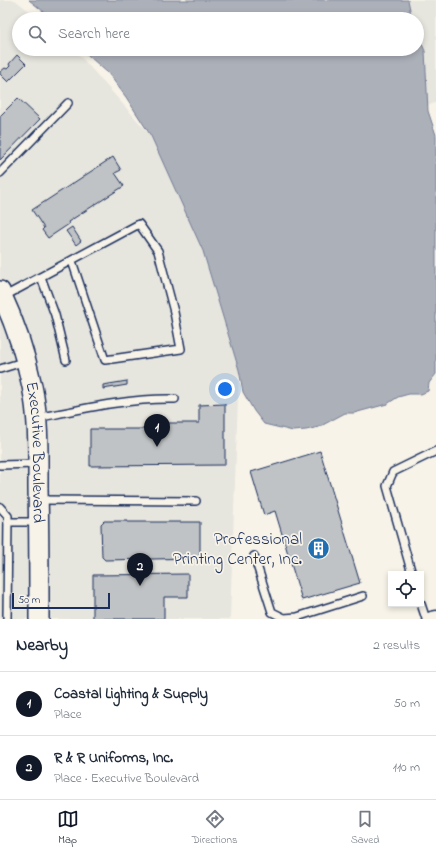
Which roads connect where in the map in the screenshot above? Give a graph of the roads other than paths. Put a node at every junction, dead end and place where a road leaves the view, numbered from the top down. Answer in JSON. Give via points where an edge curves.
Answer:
{"nodes":[{"id":1,"x":68,"y":103,"type":"dead end"},
{"id":2,"x":0,"y":173,"type":"edge"},
{"id":3,"x":72,"y":261,"type":"junction"},
{"id":4,"x":41,"y":277,"type":"junction"},
{"id":5,"x":1,"y":294,"type":"edge"},
{"id":6,"x":66,"y":360,"type":"dead end"},
{"id":7,"x":26,"y":361,"type":"junction"},
{"id":8,"x":0,"y":369,"type":"edge"},
{"id":9,"x":175,"y":399,"type":"dead end"},
{"id":10,"x":36,"y":418,"type":"junction"},
{"id":11,"x":436,"y":451,"type":"edge"},
{"id":12,"x":38,"y":464,"type":"junction"},
{"id":13,"x":0,"y":465,"type":"edge"},
{"id":14,"x":38,"y":500,"type":"junction"},
{"id":15,"x":196,"y":501,"type":"dead end"},
{"id":16,"x":0,"y":507,"type":"edge"},
{"id":17,"x":8,"y":522,"type":"junction"},
{"id":18,"x":38,"y":522,"type":"junction"},
{"id":19,"x":254,"y":556,"type":"dead end"},
{"id":20,"x":411,"y":571,"type":"edge"},
{"id":21,"x":363,"y":596,"type":"dead end"},
{"id":22,"x":422,"y":607,"type":"edge"},
{"id":23,"x":436,"y":618,"type":"edge"},
{"id":24,"x":7,"y":619,"type":"edge"},
{"id":25,"x":39,"y":619,"type":"edge"},
{"id":26,"x":284,"y":619,"type":"edge"},
{"id":27,"x":426,"y":619,"type":"edge"},
{"id":28,"x":431,"y":619,"type":"edge"}],
"edges":[{"from":1,"to":2,"type":"lane"},
{"from":3,"to":3,"type":"lane","via":[[105,360],[181,349],[158,251],[140,224]]},
{"from":3,"to":4,"type":"lane"},
{"from":4,"to":5,"type":"lane"},
{"from":4,"to":6,"type":"lane","via":[[55,314]]},
{"from":5,"to":7,"type":"street","name":"Executive Boulevard","via":[[12,317]]},
{"from":7,"to":8,"type":"lane"},
{"from":7,"to":10,"type":"street","name":"Executive Boulevard"},
{"from":9,"to":10,"type":"lane","via":[[121,402]]},
{"from":10,"to":12,"type":"street","name":"Executive Boulevard"},
{"from":11,"to":20,"type":"lane","via":[[394,472],[387,486]]},
{"from":12,"to":13,"type":"lane"},
{"from":12,"to":14,"type":"street","name":"Executive Boulevard"},
{"from":14,"to":15,"type":"lane"},
{"from":14,"to":18,"type":"street","name":"Executive Boulevard"},
{"from":16,"to":17,"type":"lane","via":[[8,516]]},
{"from":17,"to":18,"type":"lane"},
{"from":17,"to":24,"type":"lane"},
{"from":18,"to":25,"type":"street","name":"Executive Boulevard"},
{"from":19,"to":26,"type":"lane","via":[[272,612]]},
{"from":21,"to":26,"type":"lane"},
{"from":22,"to":27,"type":"lane"},
{"from":23,"to":28,"type":"street"}]}
